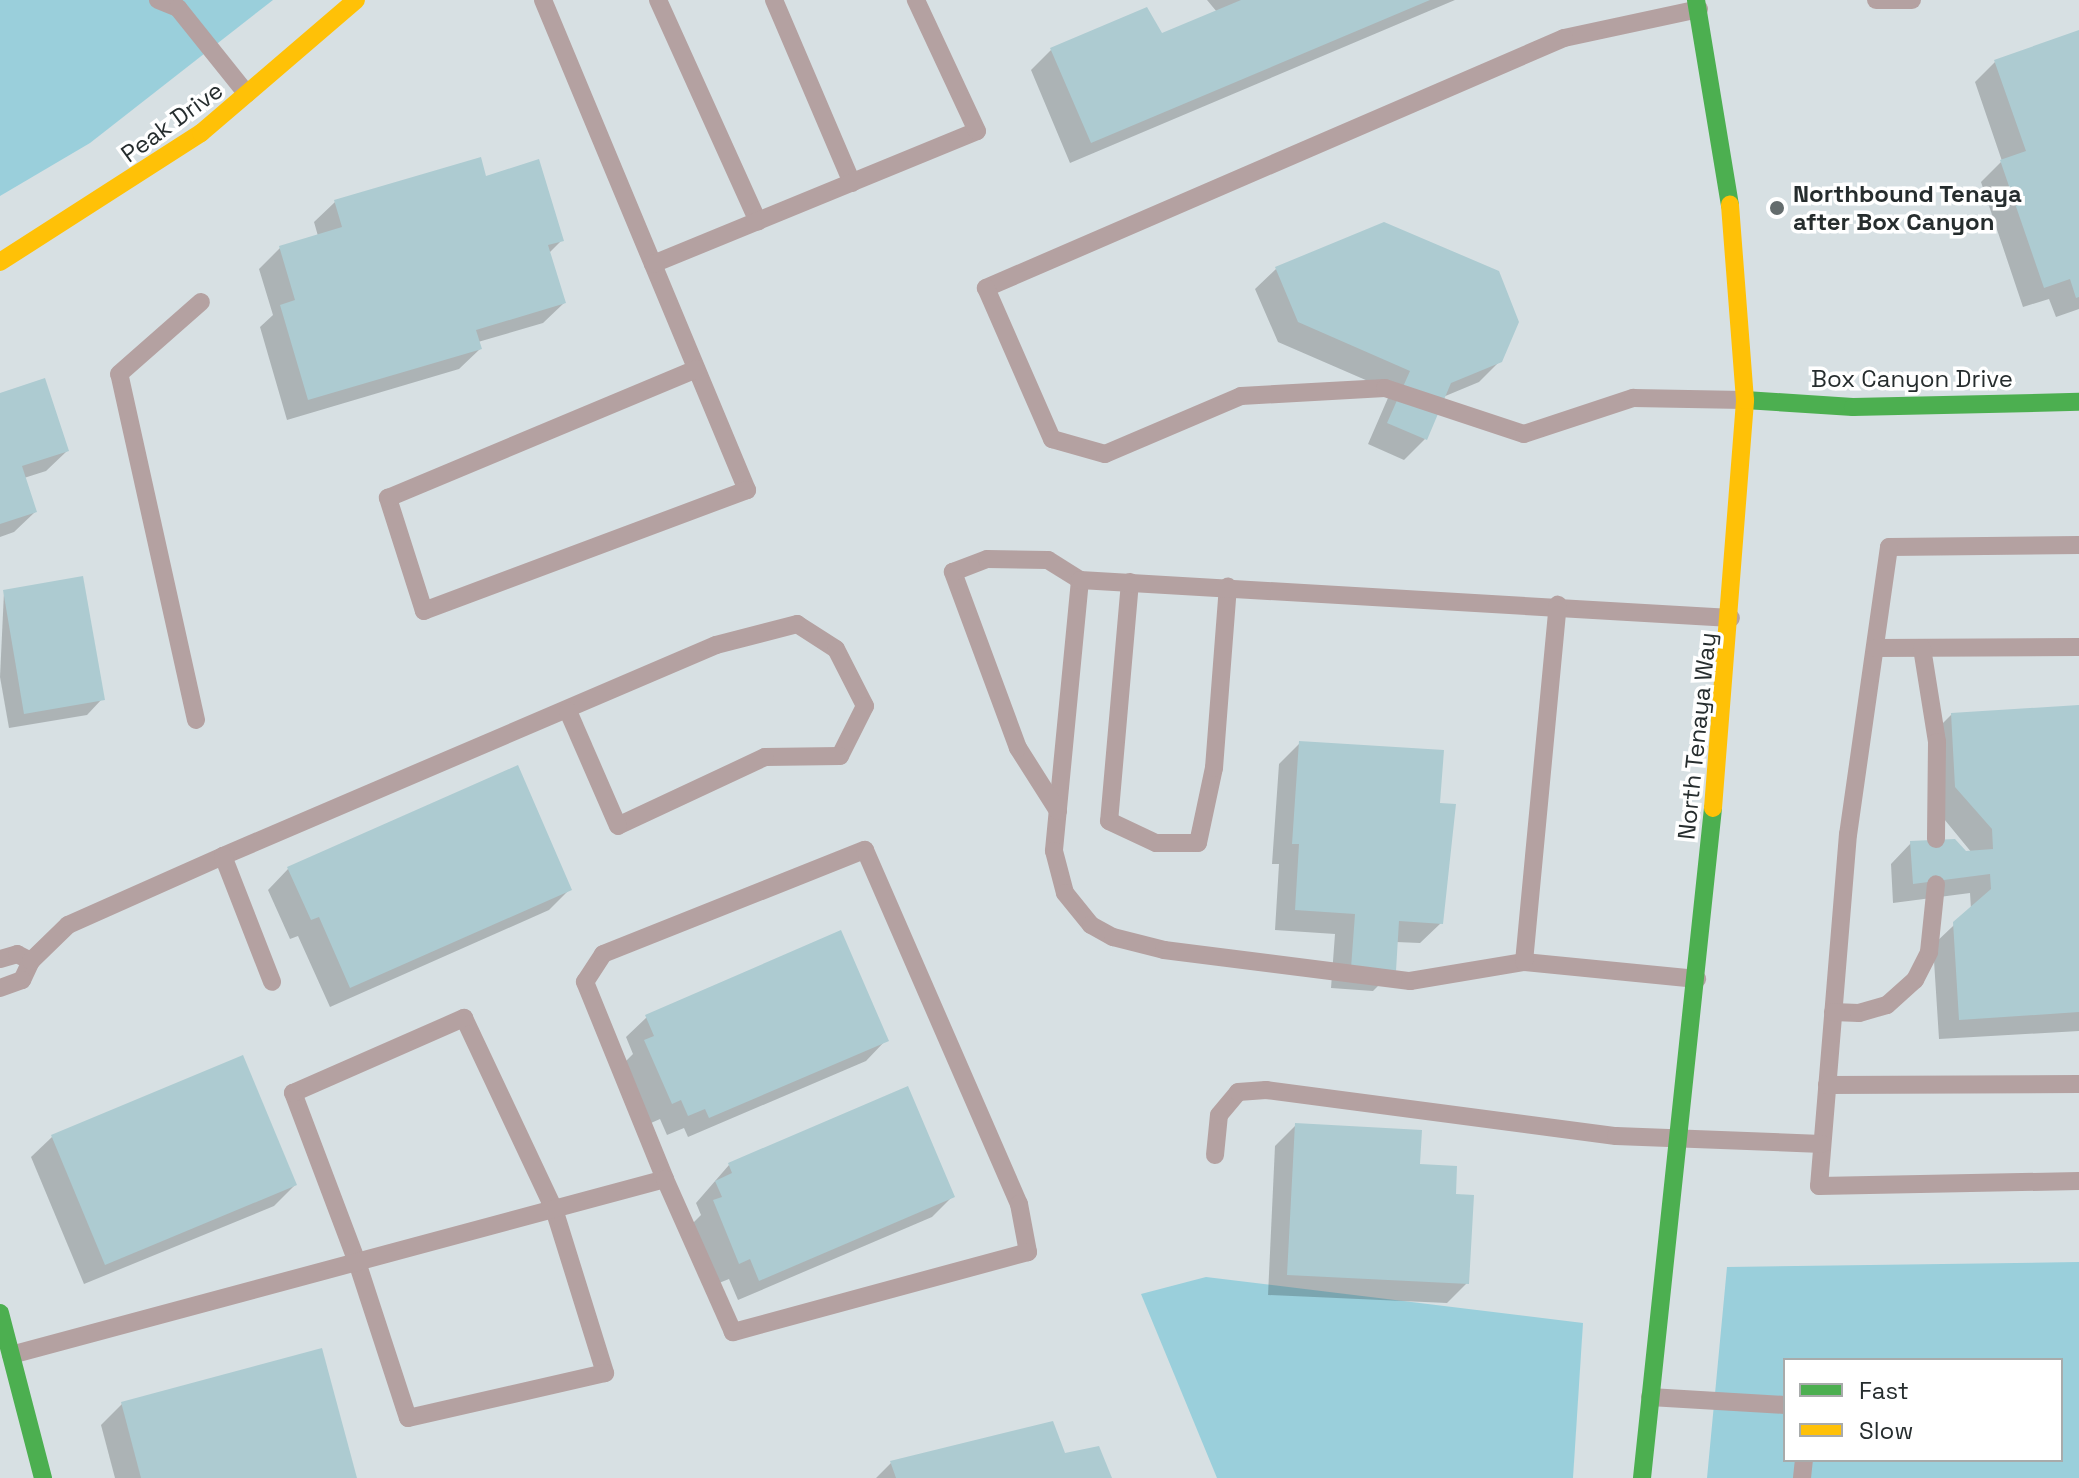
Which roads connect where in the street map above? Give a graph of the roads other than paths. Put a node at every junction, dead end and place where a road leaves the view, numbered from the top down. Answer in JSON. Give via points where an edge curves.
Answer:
{"nodes":[{"id":1,"x":158,"y":0,"type":"edge"},
{"id":2,"x":356,"y":0,"type":"edge"},
{"id":3,"x":543,"y":0,"type":"edge"},
{"id":4,"x":658,"y":0,"type":"edge"},
{"id":5,"x":774,"y":0,"type":"edge"},
{"id":6,"x":916,"y":0,"type":"edge"},
{"id":7,"x":1876,"y":0,"type":"edge"},
{"id":8,"x":1912,"y":0,"type":"edge"},
{"id":9,"x":1697,"y":5,"type":"edge"},
{"id":10,"x":249,"y":96,"type":"junction"},
{"id":11,"x":852,"y":183,"type":"junction"},
{"id":12,"x":758,"y":221,"type":"junction"},
{"id":13,"x":0,"y":262,"type":"edge"},
{"id":14,"x":653,"y":264,"type":"junction"},
{"id":15,"x":201,"y":302,"type":"dead end"},
{"id":16,"x":696,"y":369,"type":"junction"},
{"id":17,"x":1745,"y":400,"type":"junction"},
{"id":18,"x":2079,"y":402,"type":"edge"},
{"id":19,"x":2079,"y":545,"type":"edge"},
{"id":20,"x":1080,"y":580,"type":"junction"},
{"id":21,"x":1130,"y":582,"type":"junction"},
{"id":22,"x":1228,"y":587,"type":"junction"},
{"id":23,"x":1558,"y":605,"type":"junction"},
{"id":24,"x":1733,"y":618,"type":"junction"},
{"id":25,"x":2079,"y":647,"type":"edge"},
{"id":26,"x":1875,"y":648,"type":"junction"},
{"id":27,"x":1922,"y":648,"type":"junction"},
{"id":28,"x":568,"y":711,"type":"junction"},
{"id":29,"x":196,"y":720,"type":"dead end"},
{"id":30,"x":1058,"y":811,"type":"junction"},
{"id":31,"x":1936,"y":839,"type":"dead end"},
{"id":32,"x":223,"y":856,"type":"junction"},
{"id":33,"x":1936,"y":884,"type":"dead end"},
{"id":34,"x":0,"y":959,"type":"edge"},
{"id":35,"x":31,"y":961,"type":"junction"},
{"id":36,"x":1524,"y":962,"type":"junction"},
{"id":37,"x":1697,"y":979,"type":"junction"},
{"id":38,"x":272,"y":982,"type":"dead end"},
{"id":39,"x":0,"y":988,"type":"edge"},
{"id":40,"x":1833,"y":1012,"type":"junction"},
{"id":41,"x":2079,"y":1084,"type":"edge"},
{"id":42,"x":1827,"y":1085,"type":"junction"},
{"id":43,"x":1678,"y":1142,"type":"junction"},
{"id":44,"x":1822,"y":1144,"type":"junction"},
{"id":45,"x":1215,"y":1155,"type":"dead end"},
{"id":46,"x":665,"y":1179,"type":"junction"},
{"id":47,"x":2079,"y":1181,"type":"edge"},
{"id":48,"x":554,"y":1209,"type":"junction"},
{"id":49,"x":357,"y":1262,"type":"junction"},
{"id":50,"x":0,"y":1313,"type":"edge"},
{"id":51,"x":11,"y":1355,"type":"junction"},
{"id":52,"x":1650,"y":1397,"type":"junction"},
{"id":53,"x":1783,"y":1405,"type":"edge"},
{"id":54,"x":43,"y":1478,"type":"edge"},
{"id":55,"x":1642,"y":1478,"type":"edge"}],
"edges":[{"from":1,"to":10,"type":"lane","via":[[178,8]]},
{"from":2,"to":10,"type":"main road","name":"Peak Drive"},
{"from":3,"to":14,"type":"lane"},
{"from":4,"to":12,"type":"lane"},
{"from":5,"to":11,"type":"lane"},
{"from":6,"to":11,"type":"lane","via":[[977,131]]},
{"from":7,"to":8,"type":"lane"},
{"from":9,"to":17,"type":"main road","name":"North Tenaya Way","via":[[1726,164]]},
{"from":9,"to":17,"type":"lane","via":[[1564,38],[986,288],[1052,439],[1105,454],[1241,396],[1385,388],[1524,434],[1633,398]]},
{"from":10,"to":13,"type":"main road","name":"Peak Drive","via":[[137,178]]},
{"from":11,"to":12,"type":"lane"},
{"from":12,"to":14,"type":"lane"},
{"from":14,"to":16,"type":"lane"},
{"from":15,"to":29,"type":"lane","via":[[119,374]]},
{"from":16,"to":16,"type":"lane","via":[[747,490],[424,611],[388,498]]},
{"from":17,"to":18,"type":"main road","name":"Box Canyon Drive","via":[[1853,407]]},
{"from":17,"to":24,"type":"main road","name":"North Tenaya Way"},
{"from":19,"to":26,"type":"lane","via":[[1889,547]]},
{"from":20,"to":21,"type":"lane"},
{"from":20,"to":30,"type":"lane"},
{"from":20,"to":30,"type":"lane","via":[[1048,560],[987,559],[953,572],[1018,748]]},
{"from":21,"to":22,"type":"lane"},
{"from":21,"to":22,"type":"lane","via":[[1109,821],[1156,843],[1198,843],[1214,768]]},
{"from":22,"to":23,"type":"lane"},
{"from":23,"to":24,"type":"lane"},
{"from":23,"to":36,"type":"lane"},
{"from":24,"to":37,"type":"main road","name":"North Tenaya Way"},
{"from":25,"to":27,"type":"lane"},
{"from":26,"to":27,"type":"lane"},
{"from":26,"to":40,"type":"lane","via":[[1848,834]]},
{"from":27,"to":31,"type":"lane","via":[[1937,742]]},
{"from":28,"to":28,"type":"lane","via":[[716,645],[797,624],[836,649],[865,706],[840,756],[765,757],[618,826]]},
{"from":28,"to":32,"type":"lane"},
{"from":30,"to":36,"type":"lane","via":[[1054,851],[1065,893],[1091,925],[1113,937],[1164,950],[1410,981]]},
{"from":32,"to":35,"type":"lane","via":[[68,925]]},
{"from":32,"to":38,"type":"lane"},
{"from":33,"to":40,"type":"lane","via":[[1929,952],[1915,980],[1887,1005],[1859,1013]]},
{"from":34,"to":35,"type":"lane","via":[[17,954]]},
{"from":35,"to":39,"type":"lane","via":[[22,980]]},
{"from":36,"to":37,"type":"lane"},
{"from":37,"to":43,"type":"main road","name":"North Tenaya Way"},
{"from":40,"to":42,"type":"lane"},
{"from":41,"to":42,"type":"lane"},
{"from":42,"to":44,"type":"lane"},
{"from":43,"to":44,"type":"lane"},
{"from":43,"to":45,"type":"lane","via":[[1266,1090],[1238,1092],[1219,1115]]},
{"from":43,"to":52,"type":"main road","name":"North Tenaya Way"},
{"from":44,"to":47,"type":"lane","via":[[1819,1186]]},
{"from":46,"to":46,"type":"lane","via":[[585,982],[603,954],[865,850],[1019,1204],[1028,1252],[733,1332]]},
{"from":46,"to":48,"type":"lane"},
{"from":48,"to":49,"type":"lane"},
{"from":48,"to":49,"type":"lane","via":[[605,1373],[408,1418]]},
{"from":48,"to":49,"type":"lane","via":[[464,1018],[293,1093]]},
{"from":49,"to":51,"type":"lane"},
{"from":50,"to":51,"type":"main road"},
{"from":51,"to":54,"type":"main road"},
{"from":52,"to":53,"type":"lane"},
{"from":52,"to":55,"type":"main road","name":"North Tenaya Way"}]}
